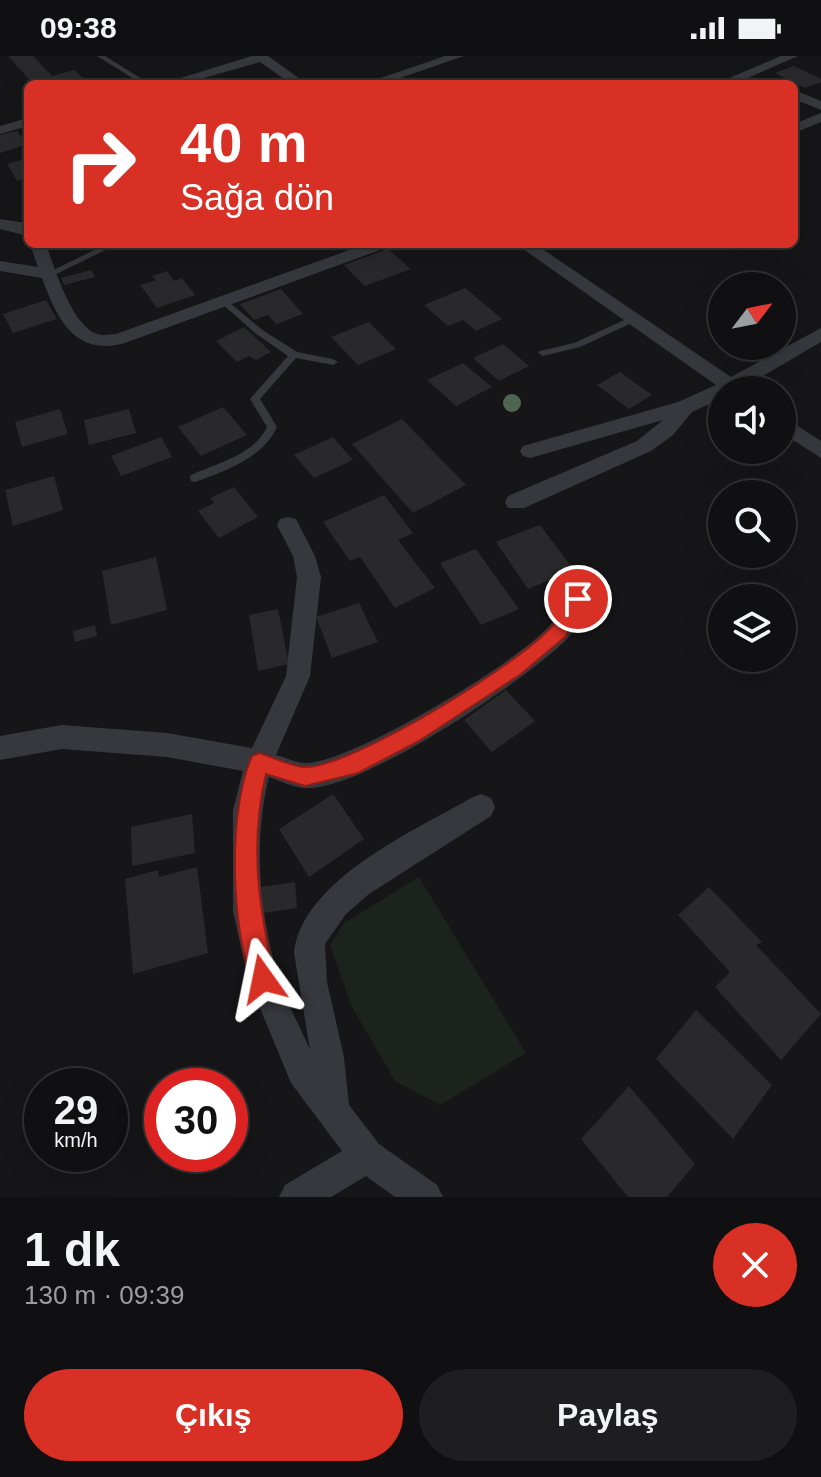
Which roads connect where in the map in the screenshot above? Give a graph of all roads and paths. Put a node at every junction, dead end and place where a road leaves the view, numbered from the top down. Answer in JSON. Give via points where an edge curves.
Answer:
{"nodes":[{"id":1,"x":100,"y":56,"type":"edge"},
{"id":2,"x":261,"y":56,"type":"edge"},
{"id":3,"x":458,"y":56,"type":"edge"},
{"id":4,"x":792,"y":56,"type":"edge"},
{"id":5,"x":749,"y":73,"type":"junction"},
{"id":6,"x":140,"y":80,"type":"edge"},
{"id":7,"x":181,"y":80,"type":"edge"},
{"id":8,"x":294,"y":80,"type":"edge"},
{"id":9,"x":383,"y":80,"type":"edge"},
{"id":10,"x":732,"y":80,"type":"edge"},
{"id":11,"x":764,"y":80,"type":"edge"},
{"id":12,"x":798,"y":96,"type":"edge"},
{"id":13,"x":821,"y":106,"type":"edge"},
{"id":14,"x":821,"y":117,"type":"edge"},
{"id":15,"x":24,"y":123,"type":"edge"},
{"id":16,"x":798,"y":127,"type":"edge"},
{"id":17,"x":0,"y":130,"type":"edge"},
{"id":18,"x":0,"y":224,"type":"edge"},
{"id":19,"x":24,"y":228,"type":"edge"},
{"id":20,"x":39,"y":248,"type":"edge"},
{"id":21,"x":105,"y":248,"type":"edge"},
{"id":22,"x":371,"y":248,"type":"edge"},
{"id":23,"x":534,"y":248,"type":"edge"},
{"id":24,"x":0,"y":266,"type":"edge"},
{"id":25,"x":49,"y":274,"type":"junction"},
{"id":26,"x":223,"y":300,"type":"junction"},
{"id":27,"x":633,"y":319,"type":"junction"},
{"id":28,"x":821,"y":334,"type":"edge"},
{"id":29,"x":543,"y":353,"type":"dead end"},
{"id":30,"x":294,"y":355,"type":"junction"},
{"id":31,"x":333,"y":362,"type":"dead end"},
{"id":32,"x":716,"y":376,"type":"edge"},
{"id":33,"x":753,"y":376,"type":"edge"},
{"id":34,"x":708,"y":398,"type":"edge"},
{"id":35,"x":685,"y":407,"type":"junction"},
{"id":36,"x":796,"y":433,"type":"edge"},
{"id":37,"x":530,"y":451,"type":"dead end"},
{"id":38,"x":821,"y":451,"type":"edge"},
{"id":39,"x":195,"y":478,"type":"dead end"},
{"id":40,"x":516,"y":502,"type":"dead end"},
{"id":41,"x":288,"y":525,"type":"dead end"},
{"id":42,"x":578,"y":599,"type":"dead end"},
{"id":43,"x":0,"y":748,"type":"edge"},
{"id":44,"x":259,"y":762,"type":"junction"},
{"id":45,"x":481,"y":807,"type":"dead end"},
{"id":46,"x":334,"y":1114,"type":"junction"},
{"id":47,"x":367,"y":1156,"type":"junction"},
{"id":48,"x":297,"y":1197,"type":"edge"},
{"id":49,"x":425,"y":1197,"type":"edge"}],
"edges":[{"from":1,"to":6,"type":"lane"},
{"from":2,"to":7,"type":"street"},
{"from":2,"to":8,"type":"street"},
{"from":3,"to":9,"type":"street"},
{"from":4,"to":5,"type":"street"},
{"from":5,"to":10,"type":"street"},
{"from":5,"to":11,"type":"street"},
{"from":12,"to":13,"type":"street"},
{"from":14,"to":16,"type":"street"},
{"from":15,"to":17,"type":"street"},
{"from":18,"to":19,"type":"street"},
{"from":20,"to":25,"type":"street"},
{"from":21,"to":25,"type":"lane"},
{"from":22,"to":26,"type":"street"},
{"from":23,"to":27,"type":"street"},
{"from":24,"to":25,"type":"street"},
{"from":25,"to":26,"type":"street","via":[[71,320],[93,340],[119,339]]},
{"from":26,"to":30,"type":"lane"},
{"from":27,"to":29,"type":"lane","via":[[577,345]]},
{"from":27,"to":32,"type":"street"},
{"from":28,"to":33,"type":"street"},
{"from":30,"to":31,"type":"lane"},
{"from":30,"to":39,"type":"lane","via":[[255,399],[272,427],[270,436],[258,448]]},
{"from":34,"to":35,"type":"street"},
{"from":35,"to":37,"type":"street"},
{"from":35,"to":40,"type":"street","via":[[644,446]]},
{"from":36,"to":38,"type":"street"},
{"from":41,"to":44,"type":"street","via":[[309,577],[298,676]]},
{"from":42,"to":44,"type":"street","via":[[559,632],[515,668],[351,766],[305,776]]},
{"from":43,"to":44,"type":"street","via":[[62,737],[167,745]]},
{"from":44,"to":46,"type":"street","via":[[247,810],[248,911],[263,979],[303,1071]]},
{"from":45,"to":46,"type":"street","via":[[371,874],[325,912],[310,943]]},
{"from":46,"to":47,"type":"street"},
{"from":47,"to":48,"type":"street"},
{"from":47,"to":49,"type":"street"}]}
